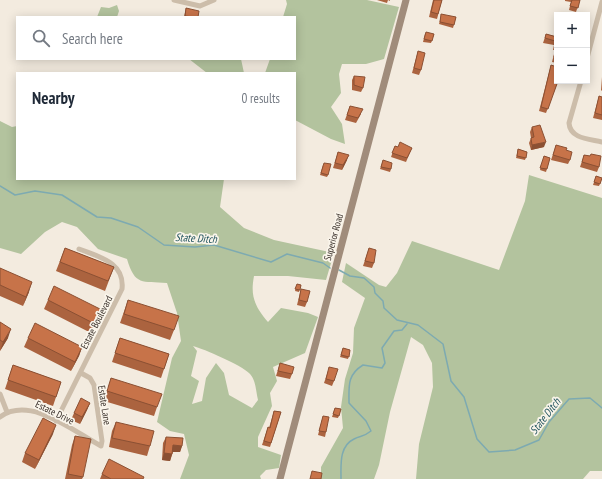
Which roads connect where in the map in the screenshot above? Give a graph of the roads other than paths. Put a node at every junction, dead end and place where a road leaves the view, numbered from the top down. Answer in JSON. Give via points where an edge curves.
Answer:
{"nodes":[{"id":1,"x":174,"y":0,"type":"edge"},
{"id":2,"x":406,"y":0,"type":"edge"},
{"id":3,"x":212,"y":1,"type":"edge"},
{"id":4,"x":602,"y":2,"type":"edge"},
{"id":5,"x":590,"y":48,"type":"edge"},
{"id":6,"x":580,"y":84,"type":"edge"},
{"id":7,"x":602,"y":142,"type":"edge"},
{"id":8,"x":79,"y":249,"type":"dead end"},
{"id":9,"x":81,"y":373,"type":"junction"},
{"id":10,"x":0,"y":394,"type":"edge"},
{"id":11,"x":7,"y":412,"type":"junction"},
{"id":12,"x":0,"y":417,"type":"edge"},
{"id":13,"x":56,"y":421,"type":"junction"},
{"id":14,"x":101,"y":446,"type":"joint"},
{"id":15,"x":280,"y":479,"type":"edge"}],
"edges":[{"from":1,"to":3,"type":"street","via":[[198,6]]},
{"from":2,"to":15,"type":"street","name":"Superior Road"},
{"from":4,"to":5,"type":"street"},
{"from":6,"to":7,"type":"street","via":[[569,123],[571,131],[578,136]]},
{"from":8,"to":9,"type":"street","name":"Estate Boulevard","via":[[112,262],[119,270],[122,281],[121,292]]},
{"from":9,"to":13,"type":"street","name":"Estate Boulevard"},
{"from":9,"to":14,"type":"street","name":"Estate Lane","via":[[94,384]]},
{"from":10,"to":11,"type":"street"},
{"from":11,"to":12,"type":"street","name":"Estate Drive"},
{"from":11,"to":13,"type":"street","name":"Estate Drive","via":[[30,409]]},
{"from":13,"to":14,"type":"street","name":"Estate Drive"}]}
